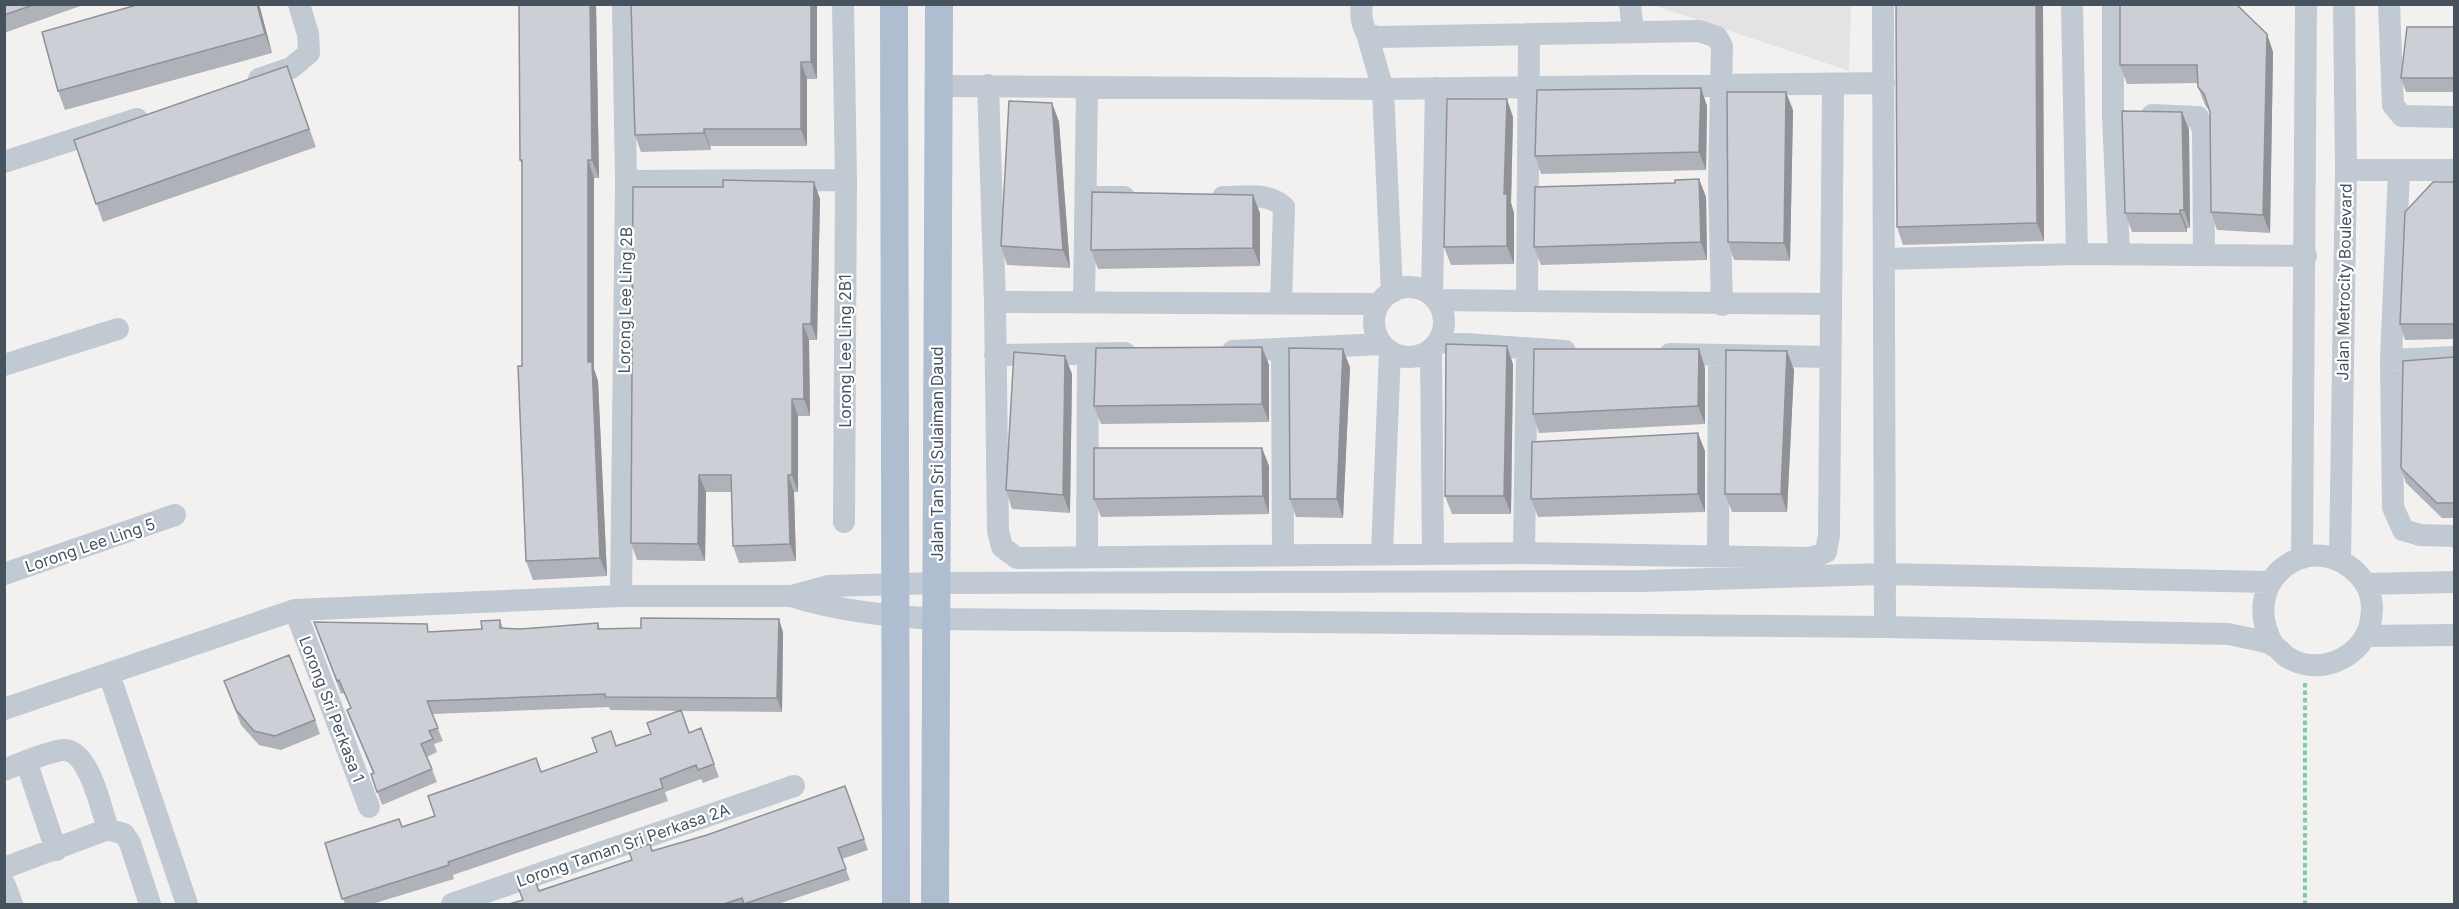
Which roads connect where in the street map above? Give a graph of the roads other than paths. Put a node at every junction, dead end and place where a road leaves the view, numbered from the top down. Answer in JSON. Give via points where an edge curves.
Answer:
{"nodes":[{"id":1,"x":299,"y":4,"type":"edge"},
{"id":2,"x":623,"y":4,"type":"edge"},
{"id":3,"x":843,"y":4,"type":"edge"},
{"id":4,"x":894,"y":4,"type":"edge"},
{"id":5,"x":939,"y":4,"type":"edge"},
{"id":6,"x":1362,"y":4,"type":"edge"},
{"id":7,"x":1630,"y":4,"type":"edge"},
{"id":8,"x":1883,"y":4,"type":"edge"},
{"id":9,"x":2081,"y":4,"type":"edge"},
{"id":10,"x":2113,"y":4,"type":"edge"},
{"id":11,"x":2306,"y":4,"type":"edge"},
{"id":12,"x":2344,"y":4,"type":"edge"},
{"id":13,"x":2389,"y":4,"type":"edge"},
{"id":14,"x":2072,"y":5,"type":"edge"},
{"id":15,"x":1633,"y":32,"type":"junction"},
{"id":16,"x":1367,"y":34,"type":"junction"},
{"id":17,"x":1529,"y":34,"type":"junction"},
{"id":18,"x":1884,"y":83,"type":"junction"},
{"id":19,"x":988,"y":85,"type":"junction"},
{"id":20,"x":1833,"y":85,"type":"junction"},
{"id":21,"x":236,"y":86,"type":"edge"},
{"id":22,"x":937,"y":86,"type":"junction"},
{"id":23,"x":1722,"y":86,"type":"junction"},
{"id":24,"x":1087,"y":87,"type":"junction"},
{"id":25,"x":1528,"y":87,"type":"junction"},
{"id":26,"x":1436,"y":88,"type":"junction"},
{"id":27,"x":1383,"y":89,"type":"junction"},
{"id":28,"x":159,"y":112,"type":"edge"},
{"id":29,"x":2113,"y":116,"type":"junction"},
{"id":30,"x":2454,"y":117,"type":"edge"},
{"id":31,"x":4,"y":162,"type":"edge"},
{"id":32,"x":2346,"y":170,"type":"junction"},
{"id":33,"x":2399,"y":170,"type":"junction"},
{"id":34,"x":2454,"y":170,"type":"edge"},
{"id":35,"x":846,"y":180,"type":"junction"},
{"id":36,"x":626,"y":181,"type":"junction"},
{"id":37,"x":1719,"y":183,"type":"junction"},
{"id":38,"x":1695,"y":184,"type":"edge"},
{"id":39,"x":1551,"y":191,"type":"edge"},
{"id":40,"x":1527,"y":192,"type":"junction"},
{"id":41,"x":1086,"y":197,"type":"junction"},
{"id":42,"x":1146,"y":197,"type":"edge"},
{"id":43,"x":1205,"y":197,"type":"edge"},
{"id":44,"x":2077,"y":254,"type":"junction"},
{"id":45,"x":2119,"y":254,"type":"junction"},
{"id":46,"x":2204,"y":254,"type":"junction"},
{"id":47,"x":2306,"y":256,"type":"junction"},
{"id":48,"x":1884,"y":259,"type":"junction"},
{"id":49,"x":1385,"y":298,"type":"junction"},
{"id":50,"x":1435,"y":298,"type":"junction"},
{"id":51,"x":1527,"y":301,"type":"junction"},
{"id":52,"x":995,"y":302,"type":"junction"},
{"id":53,"x":1084,"y":303,"type":"junction"},
{"id":54,"x":1281,"y":303,"type":"junction"},
{"id":55,"x":1831,"y":304,"type":"junction"},
{"id":56,"x":1722,"y":305,"type":"junction"},
{"id":57,"x":118,"y":329,"type":"dead end"},
{"id":58,"x":1435,"y":346,"type":"junction"},
{"id":59,"x":1386,"y":347,"type":"junction"},
{"id":60,"x":1282,"y":350,"type":"junction"},
{"id":61,"x":1527,"y":350,"type":"junction"},
{"id":62,"x":1214,"y":351,"type":"edge"},
{"id":63,"x":1145,"y":352,"type":"edge"},
{"id":64,"x":1587,"y":352,"type":"edge"},
{"id":65,"x":1647,"y":353,"type":"edge"},
{"id":66,"x":1088,"y":354,"type":"junction"},
{"id":67,"x":995,"y":355,"type":"junction"},
{"id":68,"x":1719,"y":355,"type":"junction"},
{"id":69,"x":1830,"y":357,"type":"junction"},
{"id":70,"x":2454,"y":357,"type":"edge"},
{"id":71,"x":2391,"y":360,"type":"junction"},
{"id":72,"x":4,"y":365,"type":"edge"},
{"id":73,"x":1718,"y":437,"type":"junction"},
{"id":74,"x":1696,"y":439,"type":"edge"},
{"id":75,"x":1548,"y":446,"type":"edge"},
{"id":76,"x":1526,"y":447,"type":"junction"},
{"id":77,"x":1089,"y":453,"type":"junction"},
{"id":78,"x":1111,"y":453,"type":"edge"},
{"id":79,"x":1259,"y":453,"type":"edge"},
{"id":80,"x":1281,"y":453,"type":"junction"},
{"id":81,"x":175,"y":515,"type":"dead end"},
{"id":82,"x":844,"y":522,"type":"dead end"},
{"id":83,"x":2454,"y":536,"type":"edge"},
{"id":84,"x":1524,"y":552,"type":"junction"},
{"id":85,"x":1382,"y":553,"type":"junction"},
{"id":86,"x":1433,"y":553,"type":"junction"},
{"id":87,"x":1283,"y":555,"type":"junction"},
{"id":88,"x":1718,"y":555,"type":"junction"},
{"id":89,"x":1182,"y":556,"type":"junction"},
{"id":90,"x":1646,"y":556,"type":"junction"},
{"id":91,"x":1087,"y":558,"type":"junction"},
{"id":92,"x":2302,"y":558,"type":"junction"},
{"id":93,"x":2340,"y":560,"type":"junction"},
{"id":94,"x":4,"y":574,"type":"edge"},
{"id":95,"x":1883,"y":574,"type":"junction"},
{"id":96,"x":1641,"y":581,"type":"junction"},
{"id":97,"x":2270,"y":582,"type":"junction"},
{"id":98,"x":2454,"y":582,"type":"edge"},
{"id":99,"x":1182,"y":583,"type":"junction"},
{"id":100,"x":937,"y":584,"type":"junction"},
{"id":101,"x":1143,"y":584,"type":"junction"},
{"id":102,"x":2366,"y":584,"type":"junction"},
{"id":103,"x":895,"y":585,"type":"junction"},
{"id":104,"x":621,"y":596,"type":"junction"},
{"id":105,"x":791,"y":596,"type":"junction"},
{"id":106,"x":295,"y":610,"type":"junction"},
{"id":107,"x":896,"y":616,"type":"junction"},
{"id":108,"x":937,"y":619,"type":"junction"},
{"id":109,"x":1142,"y":623,"type":"junction"},
{"id":110,"x":1884,"y":627,"type":"junction"},
{"id":111,"x":2454,"y":635,"type":"edge"},
{"id":112,"x":2366,"y":636,"type":"junction"},
{"id":113,"x":2274,"y":645,"type":"junction"},
{"id":114,"x":110,"y":674,"type":"junction"},
{"id":115,"x":4,"y":709,"type":"edge"},
{"id":116,"x":26,"y":761,"type":"junction"},
{"id":117,"x":4,"y":770,"type":"edge"},
{"id":118,"x":794,"y":786,"type":"dead end"},
{"id":119,"x":369,"y":807,"type":"dead end"},
{"id":120,"x":108,"y":830,"type":"junction"},
{"id":121,"x":56,"y":850,"type":"junction"},
{"id":122,"x":4,"y":868,"type":"edge"},
{"id":123,"x":4,"y":883,"type":"edge"},
{"id":124,"x":12,"y":904,"type":"edge"},
{"id":125,"x":150,"y":904,"type":"edge"},
{"id":126,"x":187,"y":904,"type":"edge"},
{"id":127,"x":452,"y":904,"type":"edge"},
{"id":128,"x":896,"y":904,"type":"edge"},
{"id":129,"x":934,"y":904,"type":"edge"}],
"edges":[{"from":1,"to":21,"type":"street","via":[[309,52],[291,68]]},
{"from":2,"to":36,"type":"street","name":"Lorong Lee Ling 2B"},
{"from":3,"to":35,"type":"street","name":"Lorong Lee Ling 2B1"},
{"from":4,"to":103,"type":"main road"},
{"from":5,"to":22,"type":"main road","name":"Jalan Tan Sri Sulaiman Daud"},
{"from":6,"to":16,"type":"street","via":[[1360,15]]},
{"from":7,"to":15,"type":"street"},
{"from":8,"to":18,"type":"street"},
{"from":9,"to":14,"type":"street"},
{"from":10,"to":29,"type":"street"},
{"from":11,"to":47,"type":"street"},
{"from":12,"to":32,"type":"street","name":"Jalan Metrocity Boulevard"},
{"from":13,"to":30,"type":"street","via":[[2396,112],[2402,116]]},
{"from":14,"to":44,"type":"street"},
{"from":15,"to":17,"type":"street"},
{"from":15,"to":23,"type":"street","via":[[1699,31],[1717,37],[1722,46]]},
{"from":16,"to":17,"type":"street"},
{"from":16,"to":27,"type":"street"},
{"from":17,"to":25,"type":"street"},
{"from":18,"to":20,"type":"street"},
{"from":18,"to":48,"type":"street"},
{"from":19,"to":22,"type":"street"},
{"from":19,"to":24,"type":"street"},
{"from":19,"to":52,"type":"street"},
{"from":20,"to":23,"type":"street"},
{"from":20,"to":55,"type":"street"},
{"from":22,"to":100,"type":"main road","name":"Jalan Tan Sri Sulaiman Daud"},
{"from":23,"to":25,"type":"street"},
{"from":23,"to":37,"type":"street"},
{"from":24,"to":27,"type":"street"},
{"from":24,"to":41,"type":"street"},
{"from":25,"to":26,"type":"street"},
{"from":25,"to":40,"type":"street"},
{"from":26,"to":27,"type":"street"},
{"from":26,"to":50,"type":"street"},
{"from":27,"to":49,"type":"street"},
{"from":28,"to":31,"type":"street"},
{"from":29,"to":45,"type":"street"},
{"from":29,"to":46,"type":"street","via":[[2198,117],[2203,130]]},
{"from":32,"to":33,"type":"street"},
{"from":32,"to":93,"type":"street","name":"Jalan Metrocity Boulevard"},
{"from":33,"to":34,"type":"street"},
{"from":33,"to":71,"type":"street"},
{"from":35,"to":36,"type":"street"},
{"from":35,"to":82,"type":"street","name":"Lorong Lee Ling 2B1"},
{"from":36,"to":104,"type":"street","name":"Lorong Lee Ling 2B"},
{"from":37,"to":38,"type":"street"},
{"from":37,"to":56,"type":"street"},
{"from":39,"to":40,"type":"street"},
{"from":40,"to":51,"type":"street"},
{"from":41,"to":42,"type":"street"},
{"from":41,"to":53,"type":"street"},
{"from":43,"to":54,"type":"street","via":[[1264,197],[1284,207]]},
{"from":44,"to":45,"type":"street"},
{"from":44,"to":48,"type":"street"},
{"from":45,"to":46,"type":"street"},
{"from":46,"to":47,"type":"street"},
{"from":47,"to":92,"type":"street"},
{"from":48,"to":95,"type":"street"},
{"from":49,"to":50,"type":"street","via":[[1413,287]]},
{"from":49,"to":54,"type":"street"},
{"from":49,"to":59,"type":"street","via":[[1374,324]]},
{"from":50,"to":51,"type":"street"},
{"from":50,"to":58,"type":"street","via":[[1444,321]]},
{"from":51,"to":56,"type":"street"},
{"from":52,"to":53,"type":"street"},
{"from":52,"to":67,"type":"street"},
{"from":53,"to":54,"type":"street"},
{"from":55,"to":56,"type":"street"},
{"from":55,"to":69,"type":"street"},
{"from":57,"to":72,"type":"street"},
{"from":58,"to":59,"type":"street","via":[[1411,357]]},
{"from":58,"to":61,"type":"street"},
{"from":58,"to":86,"type":"street"},
{"from":59,"to":60,"type":"street"},
{"from":59,"to":85,"type":"street"},
{"from":60,"to":62,"type":"street"},
{"from":60,"to":80,"type":"street"},
{"from":61,"to":64,"type":"street"},
{"from":61,"to":76,"type":"street"},
{"from":63,"to":66,"type":"street"},
{"from":65,"to":68,"type":"street"},
{"from":66,"to":67,"type":"street"},
{"from":66,"to":77,"type":"street"},
{"from":67,"to":91,"type":"street","via":[[998,531],[1002,547],[1017,558]]},
{"from":68,"to":69,"type":"street"},
{"from":68,"to":73,"type":"street"},
{"from":69,"to":88,"type":"street","via":[[1826,552],[1811,558]]},
{"from":70,"to":71,"type":"street"},
{"from":71,"to":83,"type":"street","via":[[2393,507],[2403,530]]},
{"from":73,"to":74,"type":"street"},
{"from":73,"to":88,"type":"street"},
{"from":75,"to":76,"type":"street"},
{"from":76,"to":84,"type":"street"},
{"from":77,"to":78,"type":"street"},
{"from":77,"to":91,"type":"street"},
{"from":79,"to":80,"type":"street"},
{"from":80,"to":87,"type":"street"},
{"from":81,"to":94,"type":"street","name":"Lorong Lee Ling 5"},
{"from":84,"to":86,"type":"street"},
{"from":84,"to":90,"type":"street"},
{"from":85,"to":86,"type":"street"},
{"from":85,"to":87,"type":"street"},
{"from":87,"to":89,"type":"street"},
{"from":88,"to":90,"type":"street"},
{"from":89,"to":91,"type":"street"},
{"from":89,"to":99,"type":"street"},
{"from":90,"to":96,"type":"street"},
{"from":92,"to":93,"type":"street"},
{"from":92,"to":97,"type":"street","via":[[2283,567]]},
{"from":93,"to":102,"type":"street"},
{"from":95,"to":96,"type":"street"},
{"from":95,"to":97,"type":"street"},
{"from":95,"to":110,"type":"street"},
{"from":96,"to":99,"type":"street"},
{"from":97,"to":113,"type":"street","via":[[2263,598],[2262,615],[2265,631]]},
{"from":98,"to":102,"type":"street"},
{"from":99,"to":101,"type":"street"},
{"from":100,"to":101,"type":"street"},
{"from":100,"to":103,"type":"street"},
{"from":100,"to":108,"type":"main road","name":"Jalan Tan Sri Sulaiman Daud"},
{"from":101,"to":109,"type":"street"},
{"from":102,"to":112,"type":"street","via":[[2372,601]]},
{"from":103,"to":105,"type":"street","via":[[828,586]]},
{"from":103,"to":107,"type":"main road"},
{"from":104,"to":105,"type":"street"},
{"from":104,"to":106,"type":"street"},
{"from":105,"to":107,"type":"street","via":[[815,604]]},
{"from":106,"to":114,"type":"street"},
{"from":106,"to":119,"type":"street","name":"Lorong Sri Perkasa 1"},
{"from":107,"to":108,"type":"street"},
{"from":107,"to":128,"type":"main road"},
{"from":108,"to":109,"type":"street"},
{"from":108,"to":129,"type":"main road","name":"Jalan Tan Sri Sulaiman Daud"},
{"from":109,"to":110,"type":"street"},
{"from":110,"to":113,"type":"street","via":[[2229,634]]},
{"from":111,"to":112,"type":"street"},
{"from":112,"to":113,"type":"street","via":[[2341,661],[2323,666],[2287,658]]},
{"from":114,"to":115,"type":"street"},
{"from":114,"to":126,"type":"street"},
{"from":116,"to":117,"type":"street"},
{"from":116,"to":120,"type":"street","via":[[64,749],[76,753],[85,762]]},
{"from":116,"to":121,"type":"street"},
{"from":118,"to":127,"type":"street","name":"Lorong Taman Sri Perkasa 2A"},
{"from":120,"to":121,"type":"street"},
{"from":120,"to":125,"type":"street","via":[[124,834],[130,843]]},
{"from":121,"to":122,"type":"street"},
{"from":123,"to":124,"type":"street"}]}
